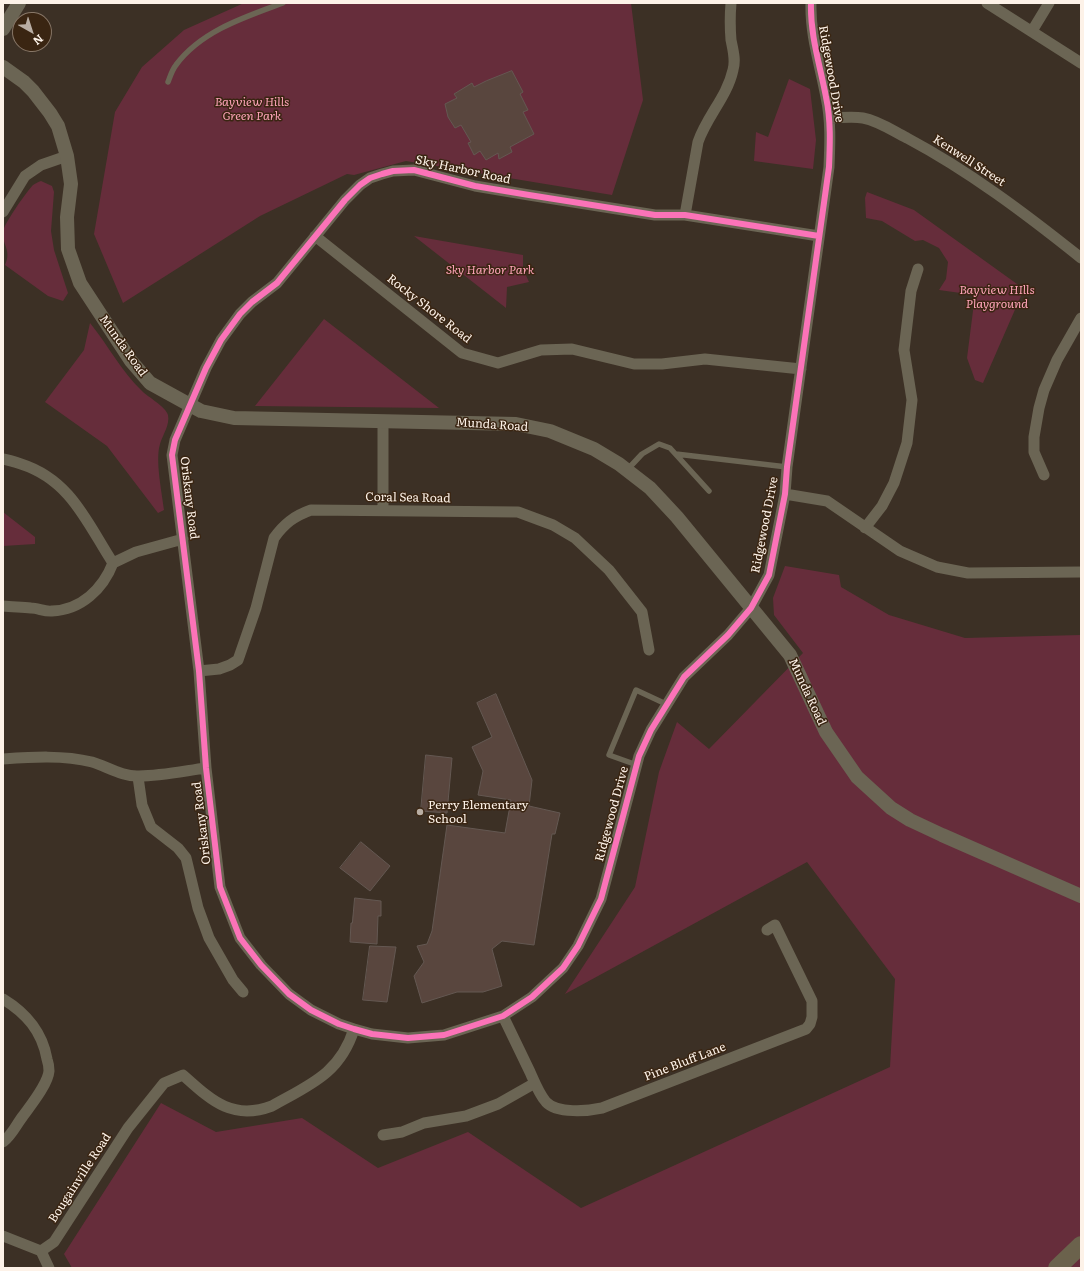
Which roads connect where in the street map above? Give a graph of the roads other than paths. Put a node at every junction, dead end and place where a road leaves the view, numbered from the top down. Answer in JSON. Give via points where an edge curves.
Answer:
{"nodes":[{"id":1,"x":19,"y":3,"type":"edge"},
{"id":2,"x":283,"y":3,"type":"edge"},
{"id":3,"x":731,"y":3,"type":"edge"},
{"id":4,"x":811,"y":3,"type":"edge"},
{"id":5,"x":988,"y":3,"type":"edge"},
{"id":6,"x":1049,"y":3,"type":"edge"},
{"id":7,"x":3,"y":29,"type":"edge"},
{"id":8,"x":1032,"y":31,"type":"junction"},
{"id":9,"x":1081,"y":63,"type":"edge"},
{"id":10,"x":3,"y":67,"type":"edge"},
{"id":11,"x":168,"y":82,"type":"dead end"},
{"id":12,"x":829,"y":118,"type":"junction"},
{"id":13,"x":67,"y":156,"type":"junction"},
{"id":14,"x":3,"y":212,"type":"edge"},
{"id":15,"x":685,"y":214,"type":"junction"},
{"id":16,"x":315,"y":236,"type":"junction"},
{"id":17,"x":819,"y":236,"type":"junction"},
{"id":18,"x":1081,"y":258,"type":"edge"},
{"id":19,"x":918,"y":269,"type":"dead end"},
{"id":20,"x":1081,"y":318,"type":"edge"},
{"id":21,"x":801,"y":369,"type":"junction"},
{"id":22,"x":190,"y":405,"type":"junction"},
{"id":23,"x":383,"y":421,"type":"junction"},
{"id":24,"x":676,"y":454,"type":"junction"},
{"id":25,"x":3,"y":459,"type":"edge"},
{"id":26,"x":787,"y":467,"type":"junction"},
{"id":27,"x":627,"y":470,"type":"junction"},
{"id":28,"x":1044,"y":475,"type":"dead end"},
{"id":29,"x":709,"y":491,"type":"dead end"},
{"id":30,"x":785,"y":494,"type":"junction"},
{"id":31,"x":383,"y":510,"type":"junction"},
{"id":32,"x":865,"y":528,"type":"junction"},
{"id":33,"x":183,"y":538,"type":"junction"},
{"id":34,"x":113,"y":563,"type":"junction"},
{"id":35,"x":1081,"y":572,"type":"edge"},
{"id":36,"x":3,"y":606,"type":"edge"},
{"id":37,"x":751,"y":608,"type":"junction"},
{"id":38,"x":649,"y":650,"type":"dead end"},
{"id":39,"x":199,"y":671,"type":"junction"},
{"id":40,"x":666,"y":704,"type":"junction"},
{"id":41,"x":3,"y":759,"type":"edge"},
{"id":42,"x":637,"y":765,"type":"junction"},
{"id":43,"x":206,"y":768,"type":"junction"},
{"id":44,"x":138,"y":776,"type":"junction"},
{"id":45,"x":1081,"y":896,"type":"edge"},
{"id":46,"x":767,"y":930,"type":"dead end"},
{"id":47,"x":243,"y":992,"type":"dead end"},
{"id":48,"x":3,"y":999,"type":"edge"},
{"id":49,"x":503,"y":1016,"type":"junction"},
{"id":50,"x":354,"y":1030,"type":"junction"},
{"id":51,"x":535,"y":1083,"type":"junction"},
{"id":52,"x":383,"y":1134,"type":"dead end"},
{"id":53,"x":3,"y":1142,"type":"edge"},
{"id":54,"x":3,"y":1236,"type":"edge"},
{"id":55,"x":1081,"y":1245,"type":"edge"},
{"id":56,"x":41,"y":1251,"type":"junction"},
{"id":57,"x":49,"y":1268,"type":"edge"},
{"id":58,"x":1057,"y":1268,"type":"edge"}],
"edges":[{"from":1,"to":7,"type":"street"},
{"from":2,"to":11,"type":"lane","via":[[232,22],[196,45],[175,66]]},
{"from":3,"to":15,"type":"street","via":[[734,69],[725,94],[701,132]]},
{"from":4,"to":12,"type":"street","name":"Ridgewood Drive","via":[[812,29]]},
{"from":5,"to":8,"type":"street"},
{"from":6,"to":8,"type":"street"},
{"from":8,"to":9,"type":"street"},
{"from":10,"to":13,"type":"street","name":"Munda Road","via":[[24,82],[50,112],[58,126]]},
{"from":12,"to":17,"type":"street","name":"Ridgewood Drive","via":[[829,167]]},
{"from":12,"to":18,"type":"street","name":"Kenwell Street","via":[[863,118],[894,130],[928,149],[997,195]]},
{"from":13,"to":14,"type":"street","via":[[41,165],[25,176]]},
{"from":13,"to":22,"type":"street","name":"Munda Road","via":[[71,184],[68,249],[80,283],[131,361],[150,383]]},
{"from":15,"to":16,"type":"street","name":"Sky Harbor Road","via":[[655,215],[475,186],[414,170],[404,170],[370,178],[360,185]]},
{"from":15,"to":17,"type":"street","name":"Sky Harbor Road"},
{"from":16,"to":21,"type":"street","name":"Rocky Shore Road","via":[[462,353],[498,363],[541,350],[572,350],[634,364],[705,359]]},
{"from":16,"to":22,"type":"street","name":"Sky Harbor Road","via":[[277,282],[240,314],[221,340]]},
{"from":17,"to":21,"type":"street","name":"Ridgewood Drive"},
{"from":19,"to":32,"type":"street","via":[[911,290],[904,350],[912,400],[907,443],[894,483],[882,506]]},
{"from":20,"to":28,"type":"street","via":[[1057,360],[1039,408],[1034,452]]},
{"from":21,"to":26,"type":"street","name":"Ridgewood Drive"},
{"from":22,"to":23,"type":"street","name":"Munda Road","via":[[201,411],[234,418]]},
{"from":22,"to":33,"type":"street","name":"Oriskany Road","via":[[175,440],[172,454]]},
{"from":23,"to":27,"type":"street","name":"Munda Road","via":[[516,424],[550,431],[594,449]]},
{"from":23,"to":31,"type":"street"},
{"from":24,"to":26,"type":"lane"},
{"from":24,"to":27,"type":"lane","via":[[660,444],[642,454]]},
{"from":24,"to":29,"type":"lane"},
{"from":25,"to":34,"type":"street","via":[[34,468],[52,478],[65,490],[80,508]]},
{"from":26,"to":30,"type":"street","name":"Ridgewood Drive"},
{"from":27,"to":37,"type":"street","name":"Munda Road","via":[[650,488],[677,517]]},
{"from":30,"to":32,"type":"street","via":[[827,501]]},
{"from":30,"to":37,"type":"street","name":"Ridgewood Drive","via":[[769,575]]},
{"from":31,"to":38,"type":"street","name":"Coral Sea Road","via":[[518,512],[553,525],[575,538],[609,570],[642,612]]},
{"from":31,"to":39,"type":"street","name":"Coral Sea Road","via":[[311,510],[290,519],[274,538],[256,608],[238,660],[219,669]]},
{"from":32,"to":35,"type":"street","via":[[900,551],[950,570],[968,573]]},
{"from":33,"to":34,"type":"street","via":[[136,552]]},
{"from":33,"to":39,"type":"street","name":"Oriskany Road"},
{"from":34,"to":36,"type":"street","via":[[100,588],[80,604],[50,612]]},
{"from":37,"to":40,"type":"street","name":"Ridgewood Drive","via":[[728,635],[684,677]]},
{"from":37,"to":45,"type":"street","name":"Munda Road","via":[[790,655],[826,732],[857,777],[891,808],[942,835]]},
{"from":39,"to":43,"type":"street","name":"Oriskany Road"},
{"from":40,"to":42,"type":"street","name":"Ridgewood Drive","via":[[651,730]]},
{"from":40,"to":42,"type":"lane","via":[[636,690],[609,755]]},
{"from":41,"to":44,"type":"street","via":[[50,756],[93,763]]},
{"from":42,"to":49,"type":"street","name":"Ridgewood Drive","via":[[601,899],[578,946],[563,968],[532,997]]},
{"from":43,"to":44,"type":"street"},
{"from":43,"to":50,"type":"street","name":"Oriskany Road","via":[[220,887],[240,938],[289,994],[325,1018]]},
{"from":44,"to":47,"type":"street","via":[[142,805],[151,827],[178,848],[186,858],[198,908],[209,938],[233,980]]},
{"from":46,"to":51,"type":"street","name":"Pine Bluff Lane","via":[[775,925],[812,1001],[812,1017],[806,1029],[592,1110],[571,1111],[554,1106],[546,1102]]},
{"from":48,"to":53,"type":"street","via":[[32,1024],[40,1036],[49,1071],[45,1083],[29,1109]]},
{"from":49,"to":50,"type":"street","name":"Oriskany Road","via":[[444,1035],[426,1038],[390,1037]]},
{"from":49,"to":51,"type":"street","name":"Pine Bluff Lane"},
{"from":50,"to":56,"type":"street","name":"Bougainville Road","via":[[342,1057],[327,1073],[264,1109],[238,1111],[223,1106],[183,1075],[164,1083],[128,1128],[54,1242]]},
{"from":51,"to":52,"type":"street","via":[[498,1104],[466,1116],[424,1122],[402,1132]]},
{"from":54,"to":56,"type":"street"},
{"from":55,"to":58,"type":"main road"},
{"from":56,"to":57,"type":"street"}]}
